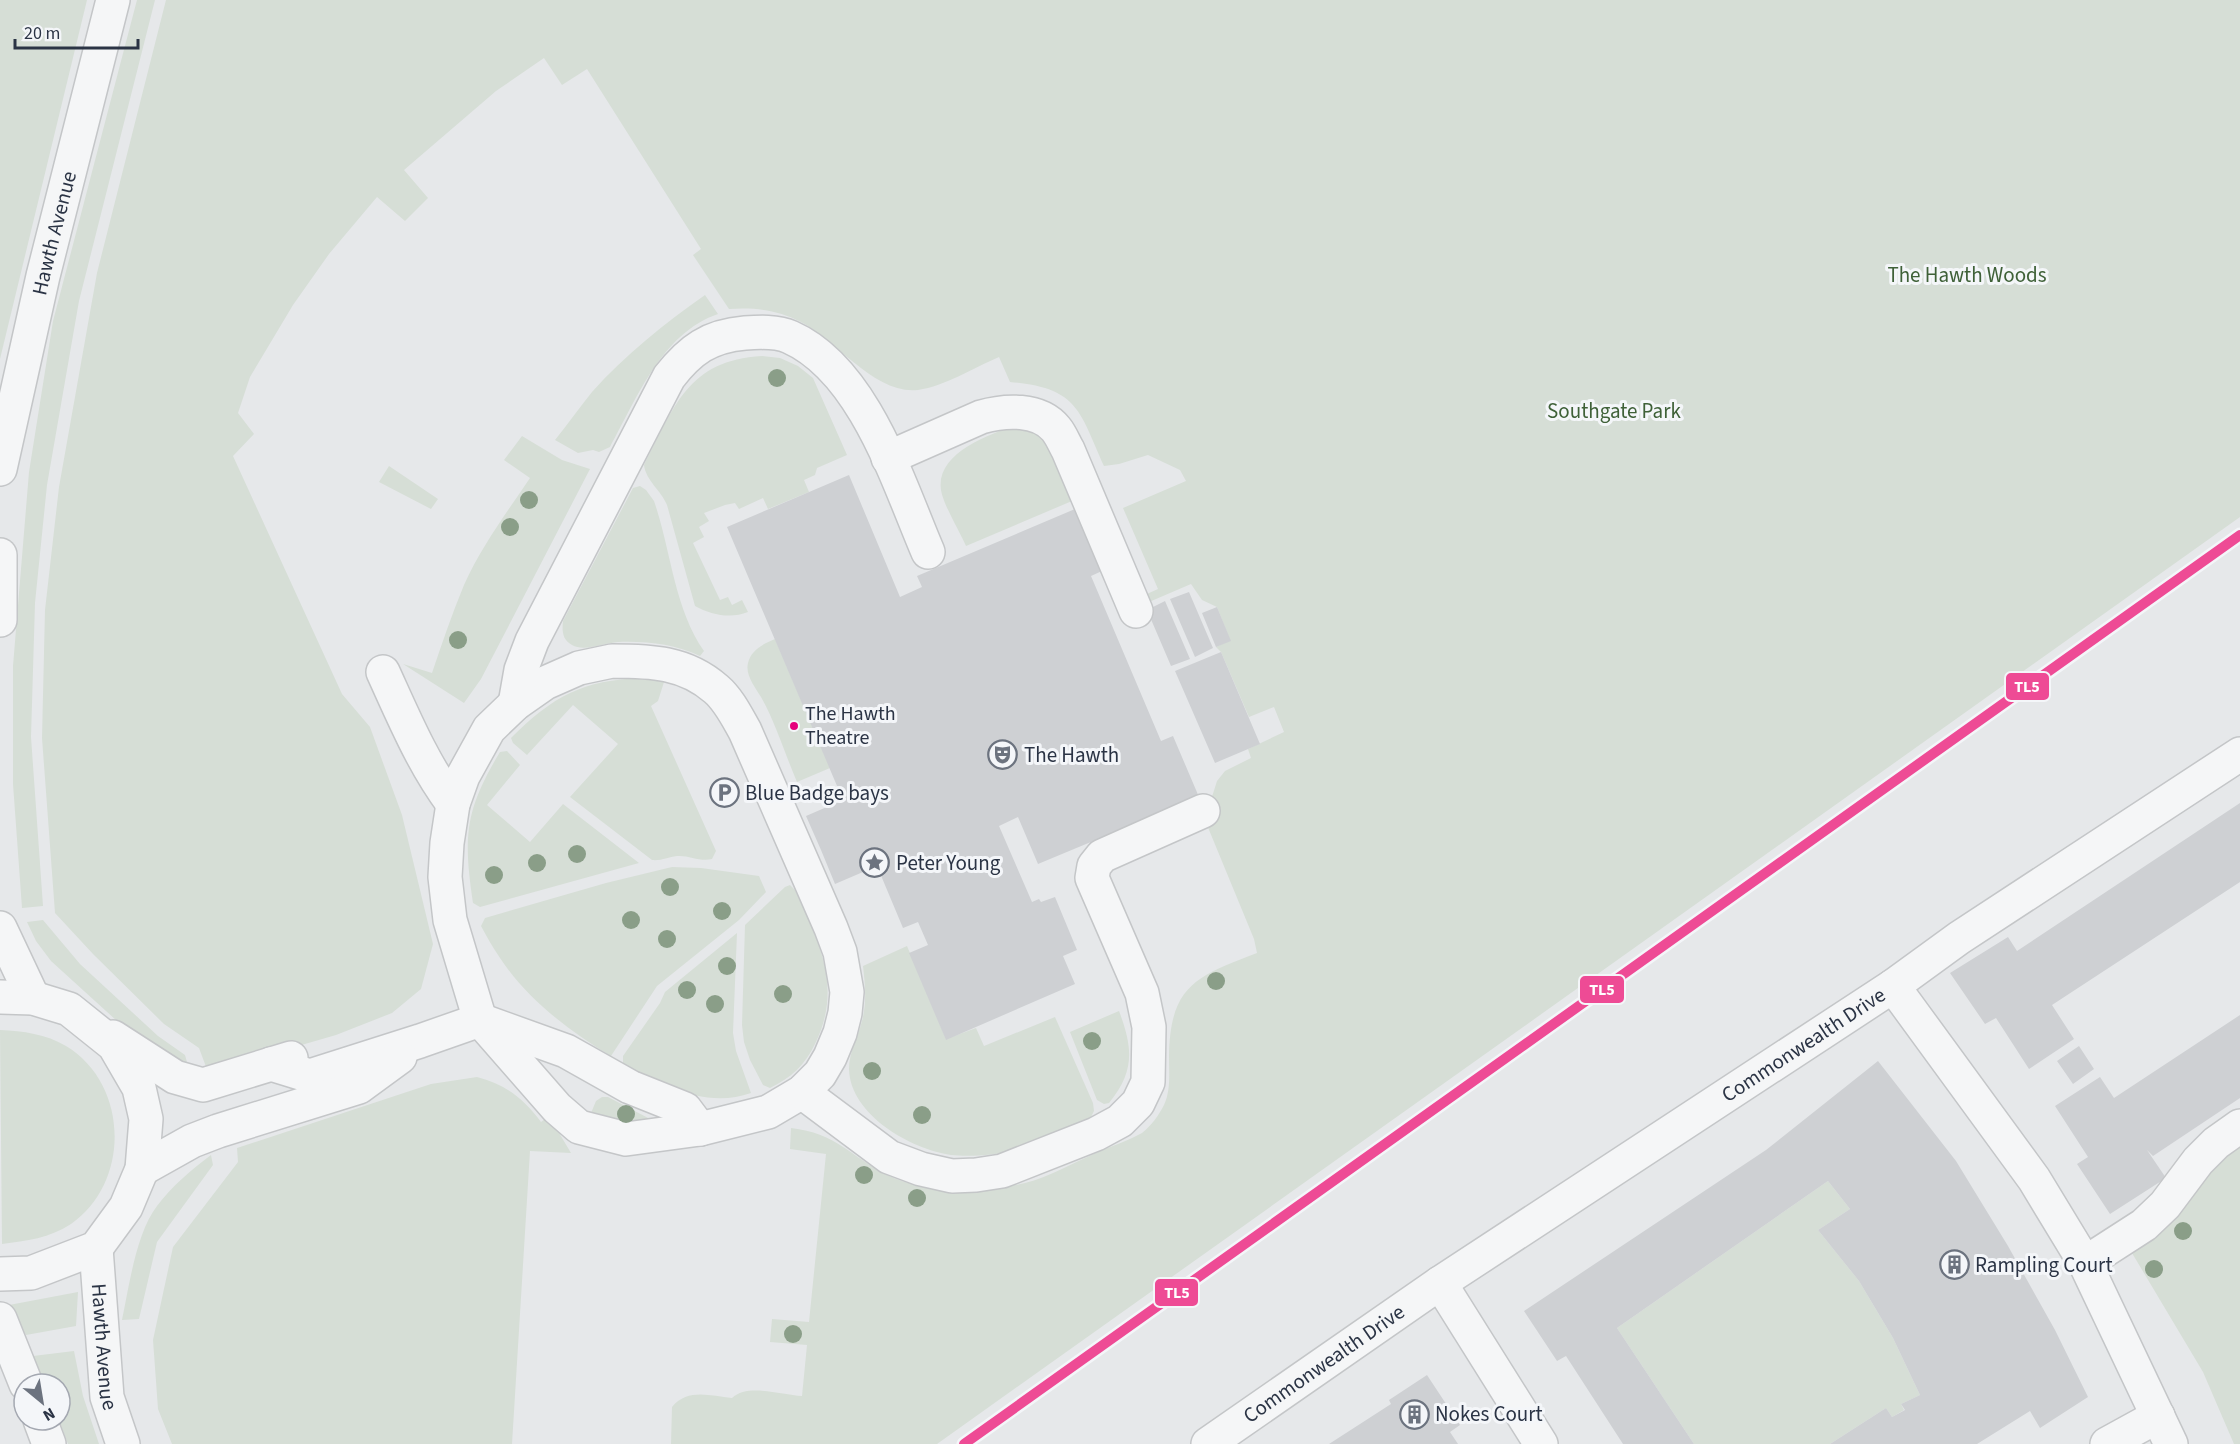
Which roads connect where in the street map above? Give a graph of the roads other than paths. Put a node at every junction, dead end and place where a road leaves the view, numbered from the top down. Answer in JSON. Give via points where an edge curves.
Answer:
{"nodes":[{"id":1,"x":113,"y":0,"type":"edge"},
{"id":2,"x":888,"y":458,"type":"junction"},
{"id":3,"x":0,"y":469,"type":"edge"},
{"id":4,"x":928,"y":552,"type":"dead end"},
{"id":5,"x":0,"y":555,"type":"edge"},
{"id":6,"x":1136,"y":611,"type":"dead end"},
{"id":7,"x":0,"y":620,"type":"edge"},
{"id":8,"x":383,"y":672,"type":"dead end"},
{"id":9,"x":514,"y":704,"type":"junction"},
{"id":10,"x":2240,"y":754,"type":"edge"},
{"id":11,"x":453,"y":804,"type":"junction"},
{"id":12,"x":1203,"y":811,"type":"dead end"},
{"id":13,"x":0,"y":928,"type":"edge"},
{"id":14,"x":1893,"y":986,"type":"junction"},
{"id":15,"x":0,"y":997,"type":"edge"},
{"id":16,"x":33,"y":998,"type":"junction"},
{"id":17,"x":69,"y":1009,"type":"junction"},
{"id":18,"x":480,"y":1020,"type":"junction"},
{"id":19,"x":420,"y":1041,"type":"junction"},
{"id":20,"x":271,"y":1064,"type":"junction"},
{"id":21,"x":310,"y":1076,"type":"junction"},
{"id":22,"x":802,"y":1092,"type":"junction"},
{"id":23,"x":288,"y":1109,"type":"junction"},
{"id":24,"x":2240,"y":1126,"type":"edge"},
{"id":25,"x":700,"y":1129,"type":"junction"},
{"id":26,"x":142,"y":1169,"type":"junction"},
{"id":27,"x":96,"y":1248,"type":"junction"},
{"id":28,"x":2085,"y":1263,"type":"junction"},
{"id":29,"x":0,"y":1274,"type":"edge"},
{"id":30,"x":1440,"y":1283,"type":"junction"},
{"id":31,"x":0,"y":1319,"type":"edge"},
{"id":32,"x":21,"y":1372,"type":"edge"},
{"id":33,"x":2164,"y":1430,"type":"edge"},
{"id":34,"x":123,"y":1444,"type":"edge"},
{"id":35,"x":1208,"y":1444,"type":"edge"},
{"id":36,"x":1542,"y":1444,"type":"edge"},
{"id":37,"x":2107,"y":1444,"type":"edge"}],
"edges":[{"from":1,"to":3,"type":"street","name":"Hawth Avenue","via":[[43,276]]},
{"from":2,"to":4,"type":"street"},
{"from":2,"to":6,"type":"street","via":[[994,413],[1022,412],[1048,421],[1068,450]]},
{"from":2,"to":9,"type":"street","via":[[853,393],[823,357],[789,336],[737,334],[708,342],[685,357],[669,377],[532,641]]},
{"from":5,"to":7,"type":"street"},
{"from":8,"to":11,"type":"street","via":[[424,759]]},
{"from":9,"to":11,"type":"street","via":[[489,729],[463,776]]},
{"from":9,"to":22,"type":"street","via":[[545,683],[579,668],[612,661],[649,661],[694,674],[717,690],[732,709],[831,928],[844,974],[847,992],[840,1034],[825,1066]]},
{"from":10,"to":14,"type":"street"},
{"from":11,"to":18,"type":"street","via":[[445,877],[450,920]]},
{"from":12,"to":22,"type":"street","via":[[1102,856],[1094,866],[1092,878],[1142,993],[1149,1027],[1148,1082],[1138,1103],[1120,1121],[1002,1171],[952,1176],[889,1157]]},
{"from":13,"to":16,"type":"street"},
{"from":14,"to":28,"type":"street","name":"Commonwealth Drive","via":[[2034,1179]]},
{"from":14,"to":30,"type":"street","name":"Commonwealth Drive"},
{"from":15,"to":16,"type":"street"},
{"from":16,"to":17,"type":"street"},
{"from":17,"to":20,"type":"street","via":[[175,1077],[203,1085]]},
{"from":17,"to":26,"type":"street","via":[[114,1045],[139,1088],[146,1119]]},
{"from":18,"to":19,"type":"street"},
{"from":18,"to":25,"type":"street","via":[[566,1051],[630,1088],[685,1108]]},
{"from":18,"to":25,"type":"street","via":[[557,1108],[579,1127],[626,1140]]},
{"from":19,"to":20,"type":"street","via":[[343,1042]]},
{"from":19,"to":21,"type":"street"},
{"from":19,"to":23,"type":"street","via":[[359,1087]]},
{"from":20,"to":21,"type":"street"},
{"from":21,"to":23,"type":"street"},
{"from":22,"to":25,"type":"street","via":[[768,1112]]},
{"from":23,"to":26,"type":"street","via":[[192,1141]]},
{"from":24,"to":28,"type":"street","via":[[2198,1161],[2165,1205],[2144,1225]]},
{"from":26,"to":27,"type":"street","via":[[126,1207]]},
{"from":27,"to":29,"type":"street","via":[[31,1273]]},
{"from":27,"to":34,"type":"street","name":"Hawth Avenue","via":[[107,1397]]},
{"from":28,"to":33,"type":"street","name":"Commonwealth Drive"},
{"from":30,"to":35,"type":"street","name":"Commonwealth Drive"},
{"from":30,"to":36,"type":"street"},
{"from":31,"to":32,"type":"street"},
{"from":33,"to":37,"type":"street","name":"Commonwealth Drive"}]}
